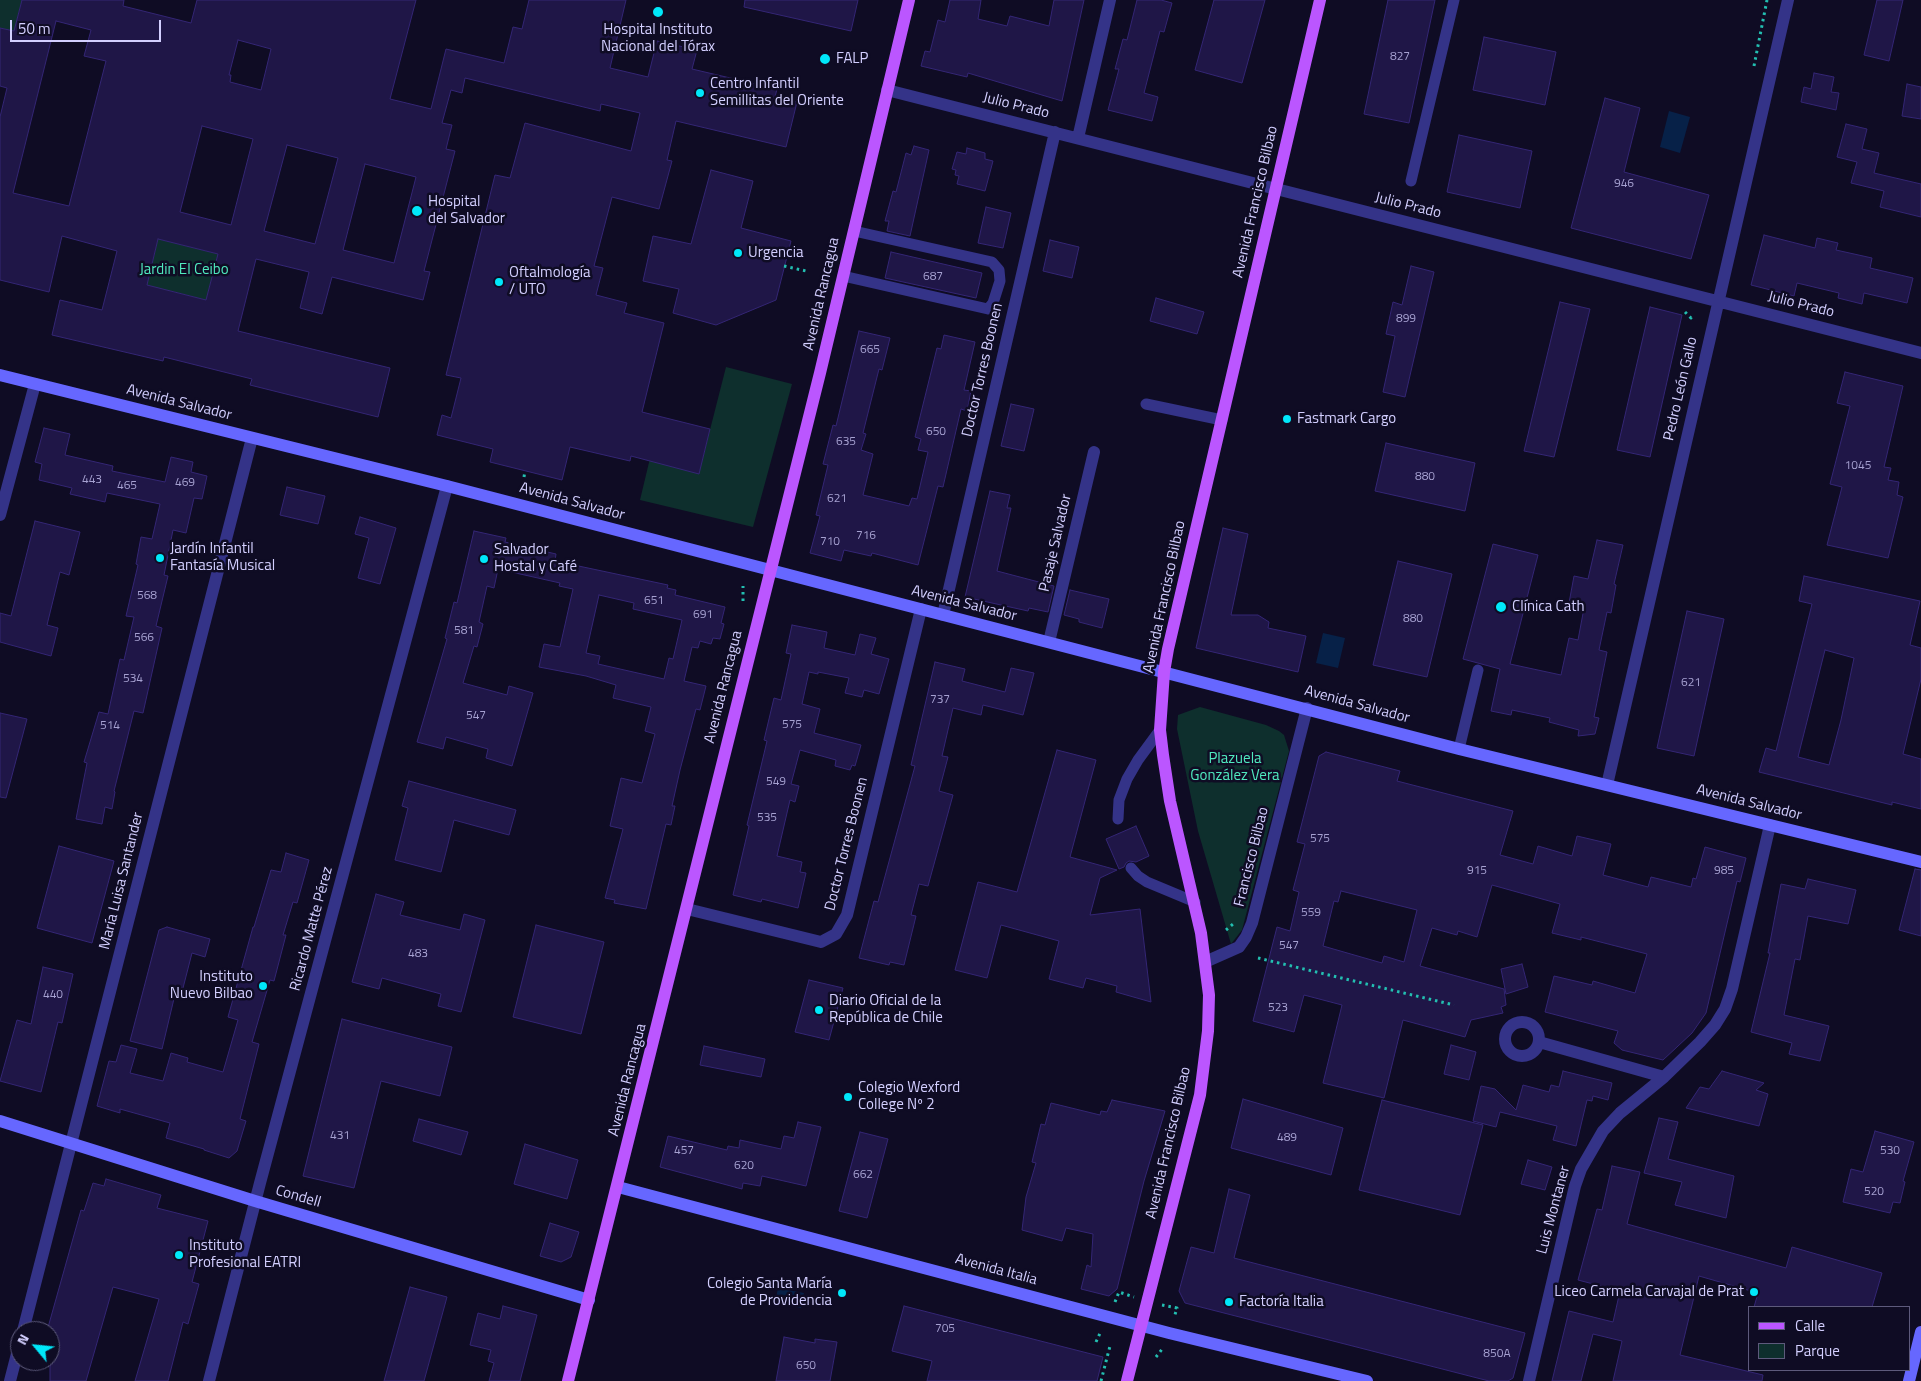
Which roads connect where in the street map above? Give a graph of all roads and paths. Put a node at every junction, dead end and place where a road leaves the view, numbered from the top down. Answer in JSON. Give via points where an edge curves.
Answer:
{"nodes":[{"id":1,"x":909,"y":0,"type":"edge"},
{"id":2,"x":1110,"y":0,"type":"edge"},
{"id":3,"x":1320,"y":0,"type":"edge"},
{"id":4,"x":1454,"y":0,"type":"edge"},
{"id":5,"x":1788,"y":0,"type":"edge"},
{"id":6,"x":887,"y":90,"type":"junction"},
{"id":7,"x":1055,"y":132,"type":"junction"},
{"id":8,"x":1078,"y":138,"type":"junction"},
{"id":9,"x":1411,"y":181,"type":"dead end"},
{"id":10,"x":1276,"y":189,"type":"junction"},
{"id":11,"x":854,"y":230,"type":"junction"},
{"id":12,"x":784,"y":266,"type":"dead end"},
{"id":13,"x":806,"y":271,"type":"dead end"},
{"id":14,"x":843,"y":276,"type":"junction"},
{"id":15,"x":1718,"y":301,"type":"junction"},
{"id":16,"x":1685,"y":312,"type":"dead end"},
{"id":17,"x":1696,"y":319,"type":"dead end"},
{"id":18,"x":1921,"y":353,"type":"edge"},
{"id":19,"x":0,"y":375,"type":"edge"},
{"id":20,"x":35,"y":384,"type":"junction"},
{"id":21,"x":1146,"y":404,"type":"dead end"},
{"id":22,"x":1222,"y":420,"type":"junction"},
{"id":23,"x":252,"y":438,"type":"junction"},
{"id":24,"x":1094,"y":452,"type":"dead end"},
{"id":25,"x":525,"y":471,"type":"dead end"},
{"id":26,"x":524,"y":478,"type":"dead end"},
{"id":27,"x":447,"y":486,"type":"junction"},
{"id":28,"x":0,"y":515,"type":"edge"},
{"id":29,"x":770,"y":570,"type":"junction"},
{"id":30,"x":744,"y":586,"type":"dead end"},
{"id":31,"x":743,"y":601,"type":"dead end"},
{"id":32,"x":921,"y":609,"type":"junction"},
{"id":33,"x":943,"y":615,"type":"junction"},
{"id":34,"x":1049,"y":642,"type":"junction"},
{"id":35,"x":1478,"y":670,"type":"dead end"},
{"id":36,"x":1164,"y":672,"type":"junction"},
{"id":37,"x":1307,"y":708,"type":"junction"},
{"id":38,"x":1160,"y":730,"type":"junction"},
{"id":39,"x":1459,"y":749,"type":"junction"},
{"id":40,"x":1607,"y":785,"type":"junction"},
{"id":41,"x":1118,"y":819,"type":"dead end"},
{"id":42,"x":1770,"y":825,"type":"junction"},
{"id":43,"x":1921,"y":862,"type":"edge"},
{"id":44,"x":1131,"y":868,"type":"dead end"},
{"id":45,"x":1195,"y":902,"type":"junction"},
{"id":46,"x":687,"y":909,"type":"junction"},
{"id":47,"x":1258,"y":958,"type":"dead end"},
{"id":48,"x":1205,"y":962,"type":"junction"},
{"id":49,"x":1454,"y":1006,"type":"dead end"},
{"id":50,"x":1539,"y":1042,"type":"dead end"},
{"id":51,"x":1664,"y":1076,"type":"junction"},
{"id":52,"x":0,"y":1121,"type":"edge"},
{"id":53,"x":72,"y":1144,"type":"junction"},
{"id":54,"x":618,"y":1187,"type":"junction"},
{"id":55,"x":255,"y":1202,"type":"junction"},
{"id":56,"x":1137,"y":1298,"type":"dead end"},
{"id":57,"x":589,"y":1300,"type":"junction"},
{"id":58,"x":1113,"y":1305,"type":"dead end"},
{"id":59,"x":1162,"y":1305,"type":"dead end"},
{"id":60,"x":1174,"y":1319,"type":"dead end"},
{"id":61,"x":26,"y":1321,"type":"edge"},
{"id":62,"x":1141,"y":1325,"type":"junction"},
{"id":63,"x":1102,"y":1330,"type":"dead end"},
{"id":64,"x":1921,"y":1332,"type":"edge"},
{"id":65,"x":1096,"y":1342,"type":"dead end"},
{"id":66,"x":1165,"y":1344,"type":"dead end"},
{"id":67,"x":1110,"y":1346,"type":"dead end"},
{"id":68,"x":1156,"y":1357,"type":"dead end"},
{"id":69,"x":209,"y":1381,"type":"edge"},
{"id":70,"x":568,"y":1381,"type":"edge"},
{"id":71,"x":1101,"y":1381,"type":"edge"},
{"id":72,"x":1128,"y":1381,"type":"edge"},
{"id":73,"x":1368,"y":1381,"type":"edge"},
{"id":74,"x":1529,"y":1381,"type":"edge"},
{"id":75,"x":1909,"y":1381,"type":"edge"}],
"edges":[{"from":1,"to":6,"type":"main road","name":"Avenida Rancagua"},
{"from":2,"to":8,"type":"street"},
{"from":3,"to":10,"type":"main road","name":"Avenida Francisco Bilbao"},
{"from":4,"to":9,"type":"lane"},
{"from":5,"to":15,"type":"street","name":"Pedro León Gallo"},
{"from":6,"to":7,"type":"street","name":"Julio Prado"},
{"from":6,"to":11,"type":"main road","name":"Avenida Rancagua"},
{"from":7,"to":8,"type":"street","name":"Julio Prado"},
{"from":7,"to":33,"type":"street","name":"Doctor Torres Boonen"},
{"from":8,"to":10,"type":"street","name":"Julio Prado"},
{"from":10,"to":15,"type":"street","name":"Julio Prado"},
{"from":10,"to":22,"type":"main road","name":"Avenida Francisco Bilbao"},
{"from":11,"to":14,"type":"main road","name":"Avenida Rancagua"},
{"from":11,"to":14,"type":"lane","via":[[992,262],[1000,281],[988,309]]},
{"from":12,"to":13,"type":"path"},
{"from":14,"to":29,"type":"main road","name":"Avenida Rancagua"},
{"from":15,"to":18,"type":"street","name":"Julio Prado"},
{"from":15,"to":40,"type":"street","name":"Pedro León Gallo"},
{"from":16,"to":17,"type":"path"},
{"from":19,"to":20,"type":"main road","name":"Avenida Salvador"},
{"from":20,"to":23,"type":"main road","name":"Avenida Salvador"},
{"from":20,"to":28,"type":"street"},
{"from":21,"to":22,"type":"lane"},
{"from":22,"to":36,"type":"main road","name":"Avenida Francisco Bilbao"},
{"from":23,"to":27,"type":"main road","name":"Avenida Salvador"},
{"from":23,"to":53,"type":"street","name":"María Luisa Santander"},
{"from":24,"to":34,"type":"street","name":"Pasaje Salvador"},
{"from":25,"to":26,"type":"path"},
{"from":27,"to":29,"type":"main road","name":"Avenida Salvador"},
{"from":27,"to":55,"type":"street","name":"Ricardo Matte Pérez"},
{"from":29,"to":32,"type":"main road","name":"Avenida Salvador"},
{"from":29,"to":46,"type":"main road","name":"Avenida Rancagua"},
{"from":30,"to":31,"type":"path"},
{"from":32,"to":33,"type":"main road","name":"Avenida Salvador"},
{"from":32,"to":46,"type":"street","name":"Doctor Torres Boonen","via":[[847,915],[836,934],[821,942]]},
{"from":33,"to":34,"type":"main road","name":"Avenida Salvador"},
{"from":34,"to":36,"type":"main road","name":"Avenida Salvador"},
{"from":35,"to":39,"type":"lane"},
{"from":36,"to":37,"type":"main road","name":"Avenida Salvador"},
{"from":36,"to":38,"type":"main road","name":"Avenida Francisco Bilbao"},
{"from":37,"to":39,"type":"main road","name":"Avenida Salvador"},
{"from":37,"to":48,"type":"street","name":"Francisco Bilbao","via":[[1252,923],[1239,947]]},
{"from":38,"to":41,"type":"lane","via":[[1128,779],[1119,800]]},
{"from":38,"to":45,"type":"main road","name":"Avenida Francisco Bilbao","via":[[1170,801]]},
{"from":39,"to":40,"type":"main road","name":"Avenida Salvador"},
{"from":40,"to":42,"type":"main road","name":"Avenida Salvador"},
{"from":42,"to":43,"type":"main road","name":"Avenida Salvador"},
{"from":42,"to":51,"type":"street","name":"Luis Montaner","via":[[1725,1009],[1710,1031]]},
{"from":44,"to":45,"type":"lane","via":[[1148,882]]},
{"from":45,"to":48,"type":"main road","name":"Avenida Francisco Bilbao"},
{"from":46,"to":54,"type":"main road","name":"Avenida Rancagua"},
{"from":47,"to":49,"type":"path"},
{"from":48,"to":62,"type":"main road","name":"Avenida Francisco Bilbao","via":[[1209,996],[1208,1031],[1200,1095]]},
{"from":50,"to":51,"type":"street"},
{"from":51,"to":74,"type":"street","name":"Luis Montaner","via":[[1603,1131],[1581,1169]]},
{"from":52,"to":53,"type":"main road","name":"Condell"},
{"from":53,"to":55,"type":"main road","name":"Condell"},
{"from":53,"to":61,"type":"street","name":"María Luisa Santander"},
{"from":54,"to":57,"type":"main road","name":"Avenida Rancagua"},
{"from":54,"to":62,"type":"main road","name":"Avenida Italia"},
{"from":55,"to":57,"type":"main road","name":"Condell"},
{"from":55,"to":69,"type":"street","name":"Ricardo Matte Pérez"},
{"from":56,"to":58,"type":"path","via":[[1119,1292]]},
{"from":57,"to":70,"type":"main road","name":"Avenida Rancagua"},
{"from":59,"to":60,"type":"path","via":[[1177,1308]]},
{"from":62,"to":72,"type":"main road","name":"Avenida Francisco Bilbao"},
{"from":62,"to":73,"type":"main road","name":"Avenida Italia"},
{"from":63,"to":65,"type":"path"},
{"from":64,"to":75,"type":"main road"},
{"from":66,"to":68,"type":"path"},
{"from":67,"to":71,"type":"path"}]}
